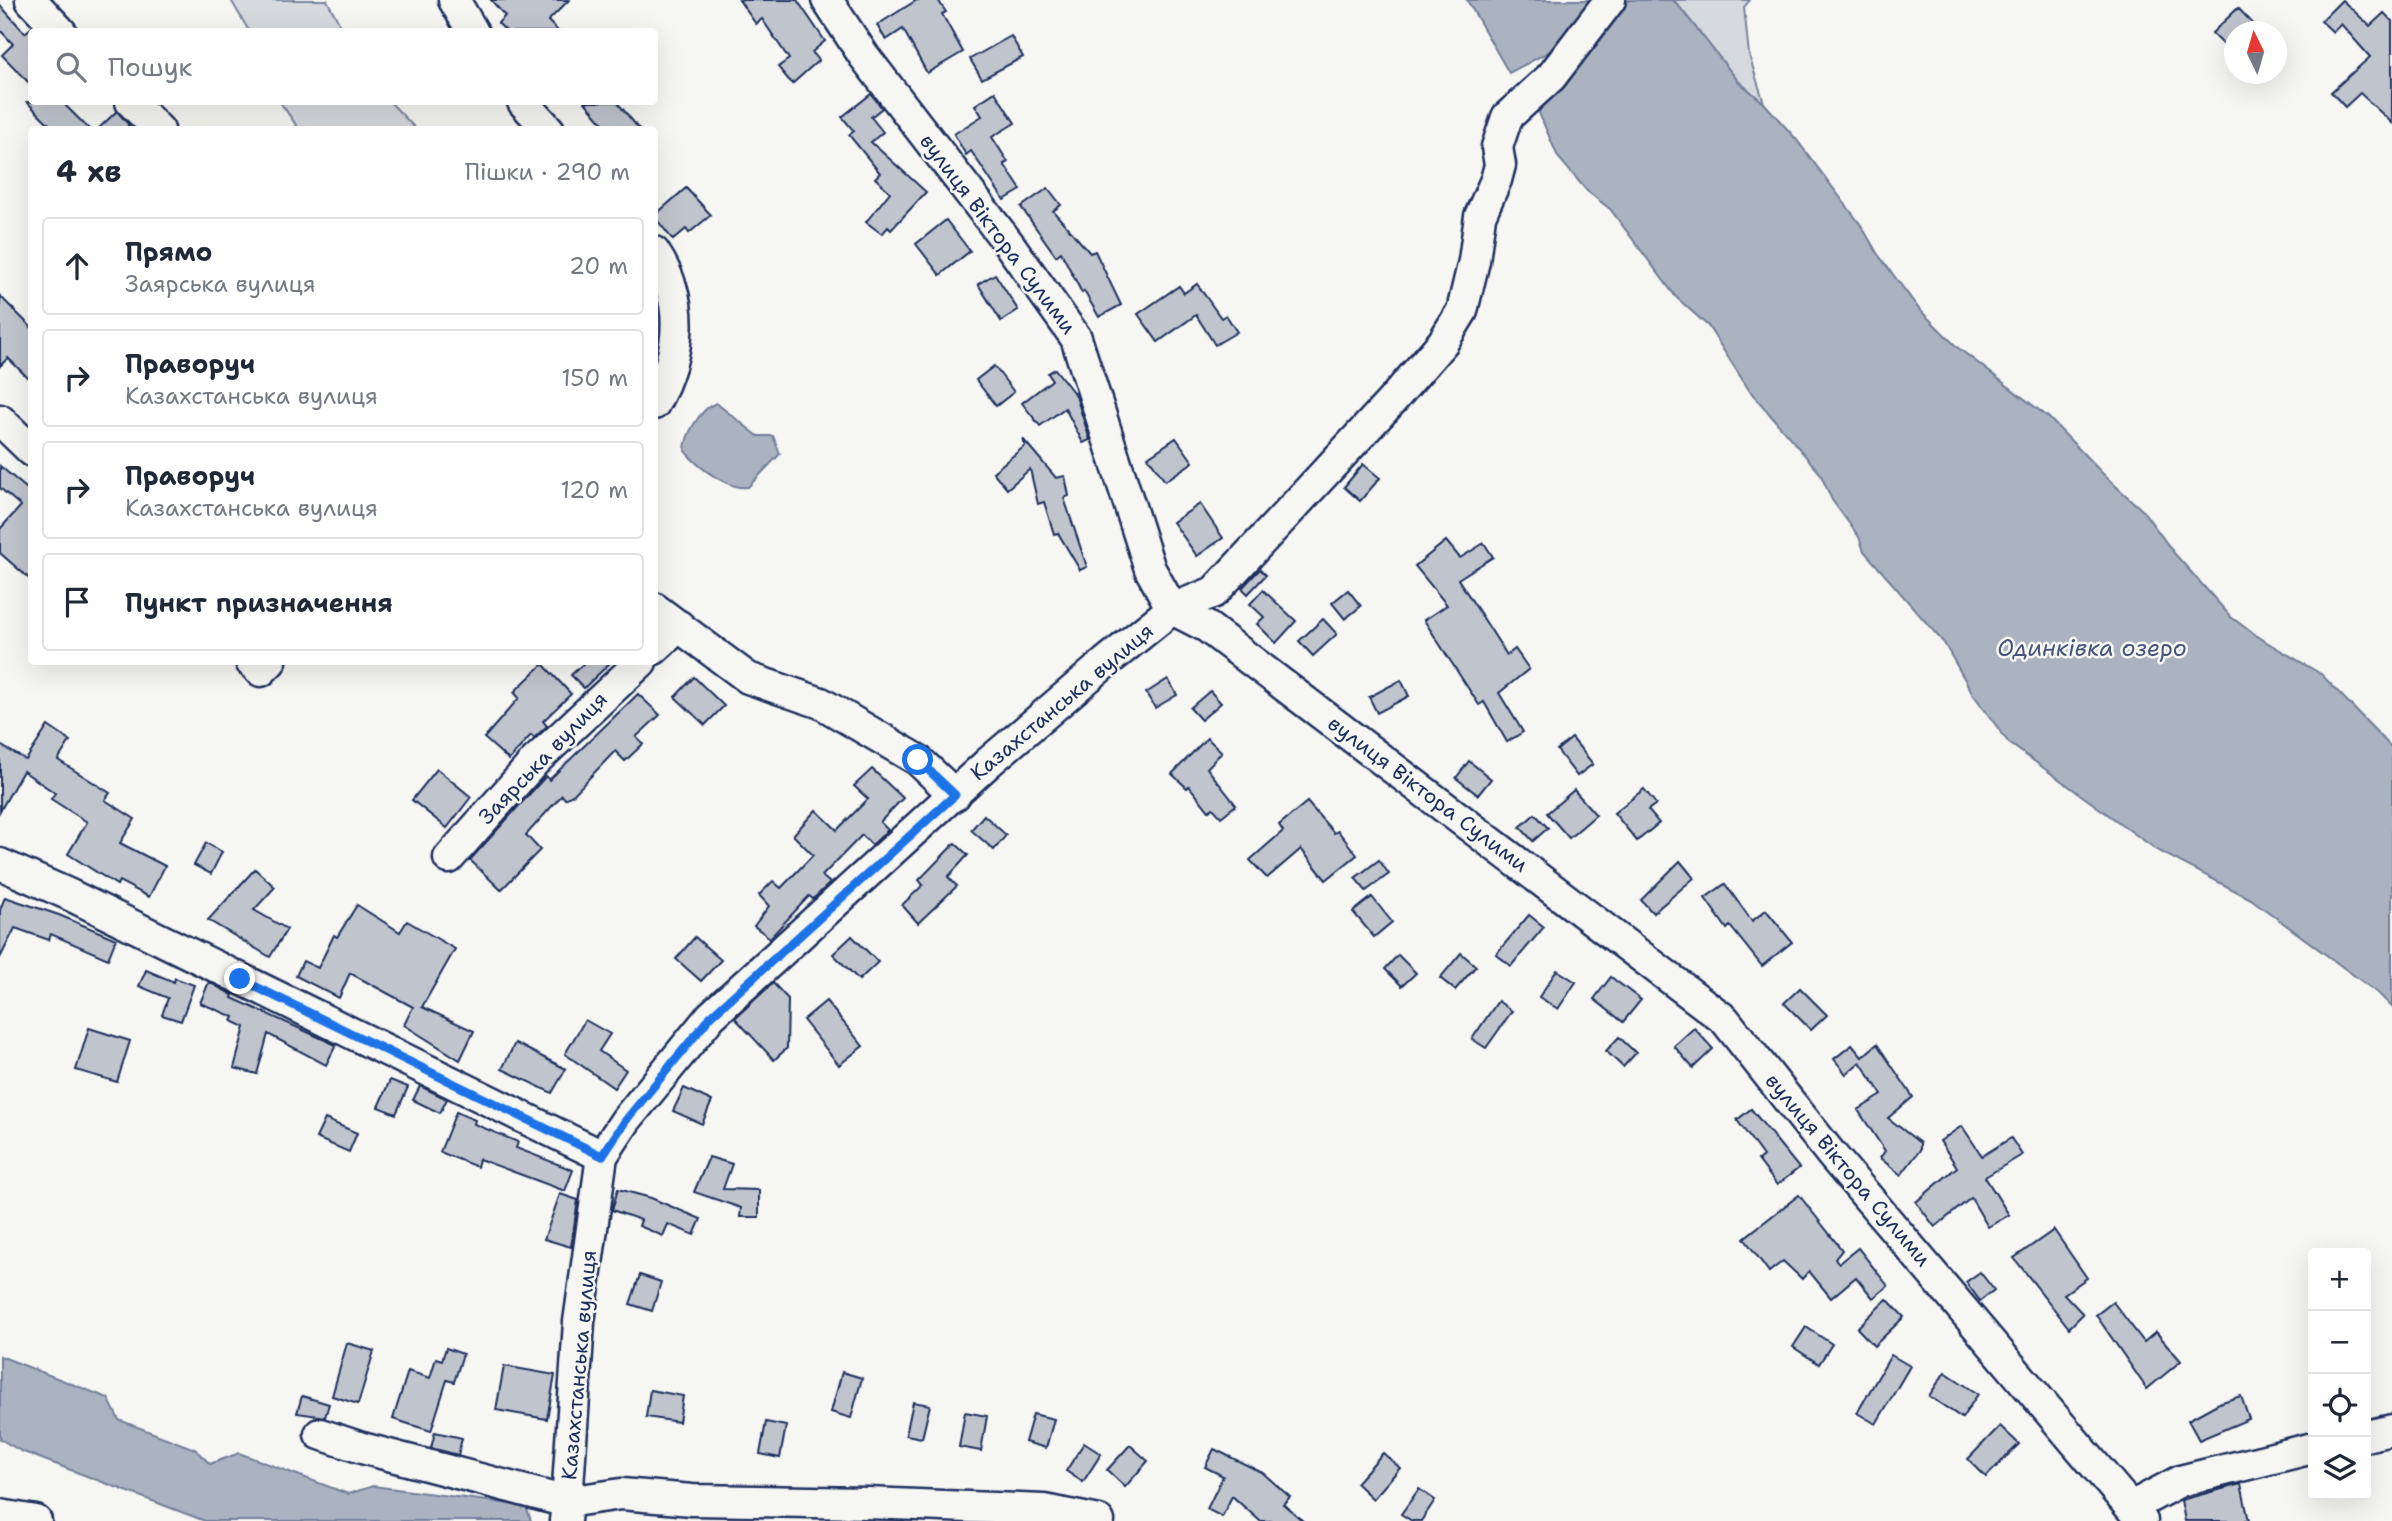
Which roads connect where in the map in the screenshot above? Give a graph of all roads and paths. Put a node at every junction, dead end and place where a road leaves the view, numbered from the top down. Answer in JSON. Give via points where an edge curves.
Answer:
{"nodes":[{"id":1,"x":31,"y":0,"type":"edge"},
{"id":2,"x":454,"y":0,"type":"edge"},
{"id":3,"x":827,"y":0,"type":"edge"},
{"id":4,"x":1610,"y":0,"type":"edge"},
{"id":5,"x":57,"y":28,"type":"edge"},
{"id":6,"x":470,"y":28,"type":"edge"},
{"id":7,"x":134,"y":105,"type":"edge"},
{"id":8,"x":526,"y":105,"type":"edge"},
{"id":9,"x":155,"y":126,"type":"edge"},
{"id":10,"x":545,"y":126,"type":"edge"},
{"id":11,"x":658,"y":258,"type":"edge"},
{"id":12,"x":658,"y":395,"type":"edge"},
{"id":13,"x":0,"y":420,"type":"edge"},
{"id":14,"x":28,"y":448,"type":"edge"},
{"id":15,"x":1172,"y":609,"type":"junction"},
{"id":16,"x":658,"y":611,"type":"edge"},
{"id":17,"x":679,"y":626,"type":"junction"},
{"id":18,"x":658,"y":645,"type":"edge"},
{"id":19,"x":638,"y":665,"type":"edge"},
{"id":20,"x":955,"y":795,"type":"junction"},
{"id":21,"x":449,"y":858,"type":"dead end"},
{"id":22,"x":0,"y":864,"type":"edge"},
{"id":23,"x":602,"y":1156,"type":"junction"},
{"id":24,"x":2392,"y":1430,"type":"edge"},
{"id":25,"x":320,"y":1434,"type":"dead end"},
{"id":26,"x":2371,"y":1435,"type":"edge"},
{"id":27,"x":2308,"y":1449,"type":"edge"},
{"id":28,"x":566,"y":1512,"type":"edge"},
{"id":29,"x":2137,"y":1514,"type":"edge"},
{"id":30,"x":0,"y":1515,"type":"edge"},
{"id":31,"x":36,"y":1521,"type":"edge"},
{"id":32,"x":1099,"y":1521,"type":"edge"}],
"edges":[{"from":1,"to":5,"type":"street"},
{"from":2,"to":6,"type":"street"},
{"from":3,"to":15,"type":"street","name":"вулиця Віктора Сулими","via":[[1076,338],[1150,569]]},
{"from":4,"to":15,"type":"street","name":"Казахстанська вулиця","via":[[1551,77],[1507,117],[1497,147],[1500,165],[1480,216],[1462,311],[1443,342],[1214,592]]},
{"from":7,"to":9,"type":"street"},
{"from":8,"to":10,"type":"street"},
{"from":11,"to":12,"type":"street","via":[[667,271],[678,311],[676,353]]},
{"from":13,"to":14,"type":"street"},
{"from":15,"to":20,"type":"street","name":"Казахстанська вулиця"},
{"from":15,"to":29,"type":"street","name":"вулиця Віктора Сулими","via":[[1207,626],[1725,1020],[1831,1154]]},
{"from":16,"to":17,"type":"street"},
{"from":17,"to":18,"type":"street"},
{"from":17,"to":20,"type":"street","via":[[748,678],[821,703],[918,760]]},
{"from":19,"to":21,"type":"street","name":"Заярська вулиця","via":[[535,761]]},
{"from":20,"to":23,"type":"street","name":"Казахстанська вулиця","via":[[711,1016]]},
{"from":22,"to":23,"type":"street"},
{"from":23,"to":28,"type":"street","name":"Казахстанська вулиця","via":[[579,1322]]},
{"from":24,"to":26,"type":"street"},
{"from":25,"to":28,"type":"street"},
{"from":27,"to":29,"type":"street","via":[[2180,1481]]},
{"from":28,"to":32,"type":"street","name":"Казахстанська вулиця","via":[[621,1494],[1044,1510]]},
{"from":30,"to":31,"type":"street"}]}
